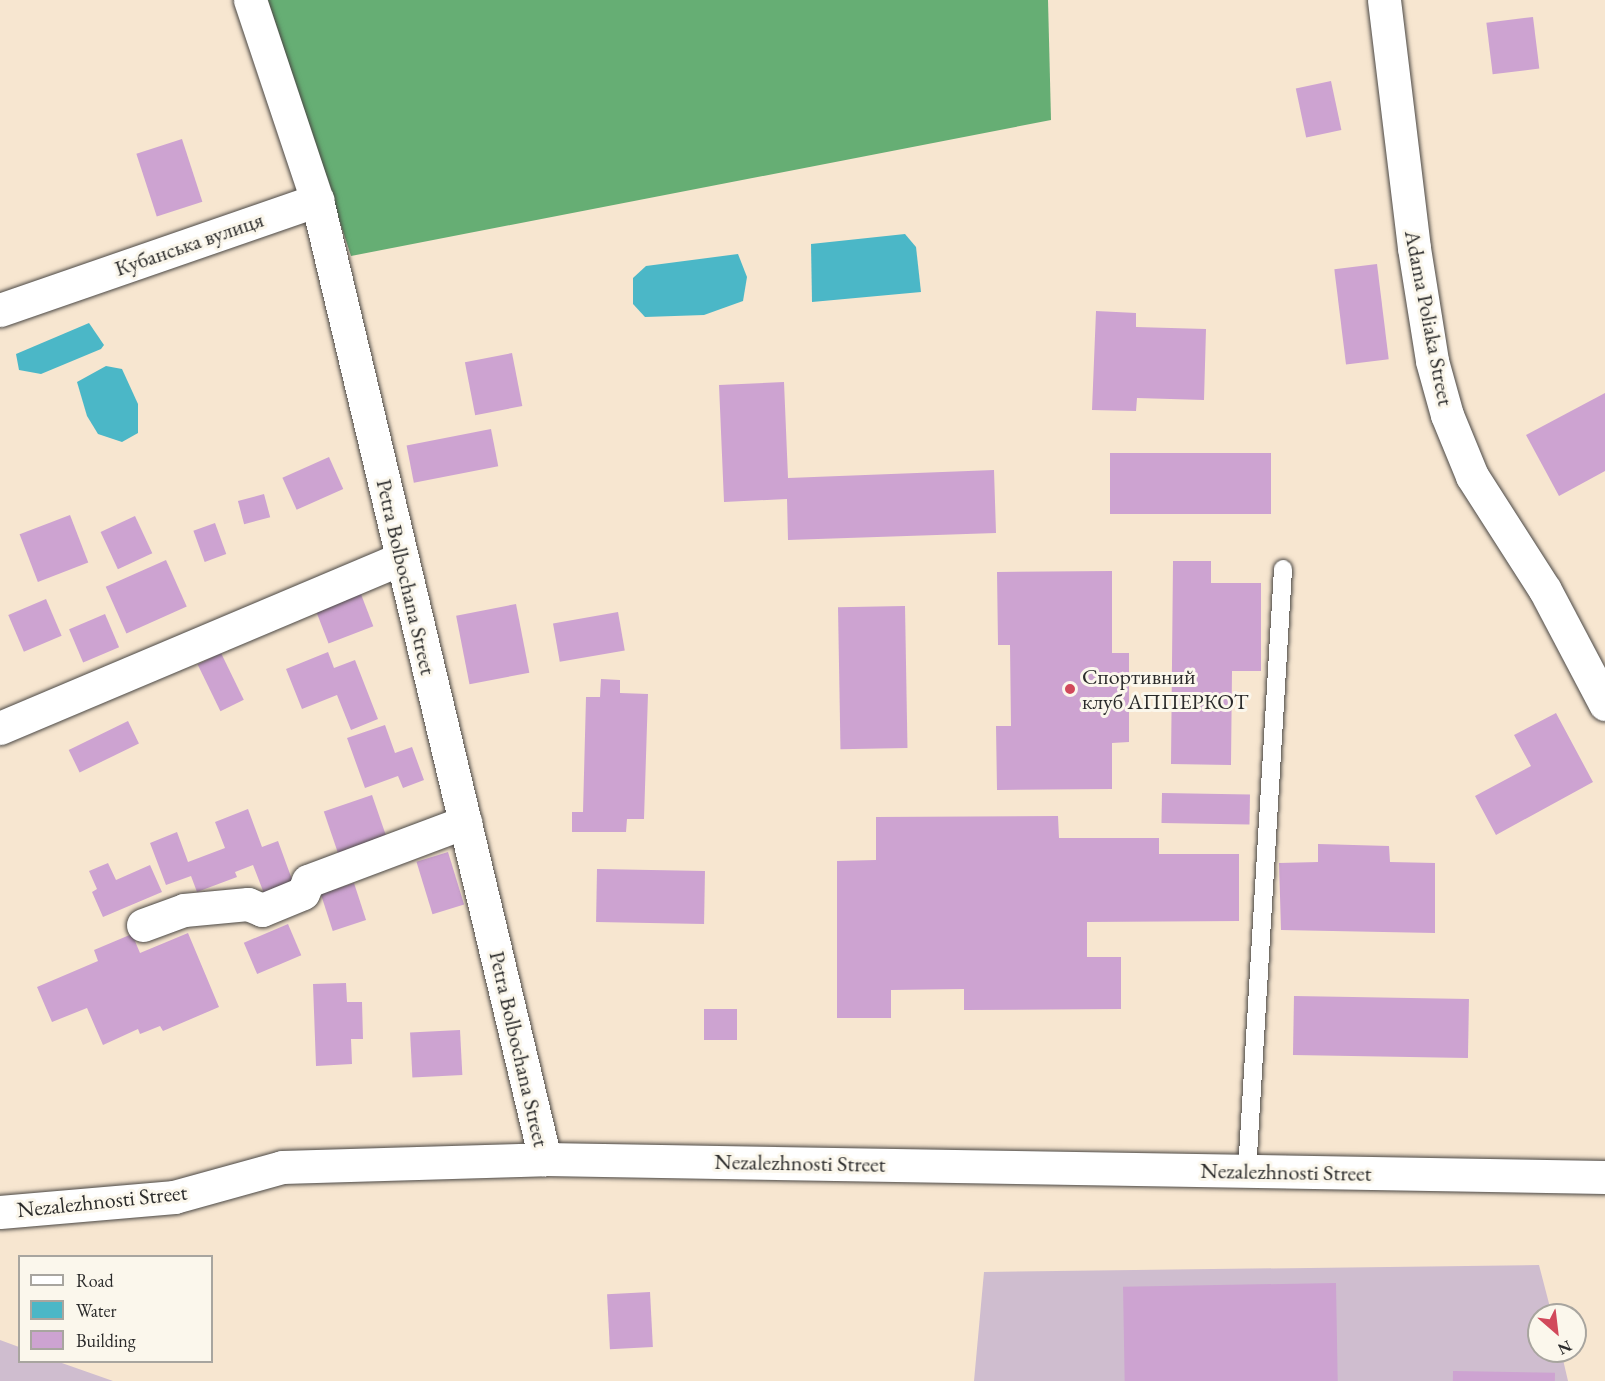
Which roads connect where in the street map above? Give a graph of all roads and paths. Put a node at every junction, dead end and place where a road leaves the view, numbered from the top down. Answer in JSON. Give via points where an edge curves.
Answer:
{"nodes":[{"id":1,"x":250,"y":0,"type":"edge"},
{"id":2,"x":1384,"y":0,"type":"edge"},
{"id":3,"x":317,"y":200,"type":"junction"},
{"id":4,"x":0,"y":310,"type":"edge"},
{"id":5,"x":401,"y":559,"type":"junction"},
{"id":6,"x":1283,"y":569,"type":"dead end"},
{"id":7,"x":1605,"y":704,"type":"edge"},
{"id":8,"x":0,"y":728,"type":"edge"},
{"id":9,"x":465,"y":822,"type":"junction"},
{"id":10,"x":143,"y":925,"type":"dead end"},
{"id":11,"x":545,"y":1159,"type":"junction"},
{"id":12,"x":1247,"y":1172,"type":"junction"},
{"id":13,"x":1605,"y":1177,"type":"edge"},
{"id":14,"x":0,"y":1212,"type":"edge"}],
"edges":[{"from":1,"to":3,"type":"street","name":"Petra Bolbochana Street"},
{"from":2,"to":7,"type":"street","name":"Adama Poliaka Street","via":[[1414,248],[1432,361],[1447,415],[1472,476],[1545,590]]},
{"from":3,"to":4,"type":"street","name":"Кубанська вулиця"},
{"from":3,"to":5,"type":"street","name":"Petra Bolbochana Street"},
{"from":5,"to":8,"type":"street"},
{"from":5,"to":9,"type":"street","name":"Petra Bolbochana Street"},
{"from":6,"to":12,"type":"lane"},
{"from":9,"to":10,"type":"street","via":[[308,881],[303,893],[262,910],[248,904],[184,910]]},
{"from":9,"to":11,"type":"street","name":"Petra Bolbochana Street"},
{"from":11,"to":12,"type":"street","name":"Nezalezhnosti Street"},
{"from":11,"to":14,"type":"street","name":"Nezalezhnosti Street","via":[[282,1167],[174,1197]]},
{"from":12,"to":13,"type":"street","name":"Nezalezhnosti Street"}]}
